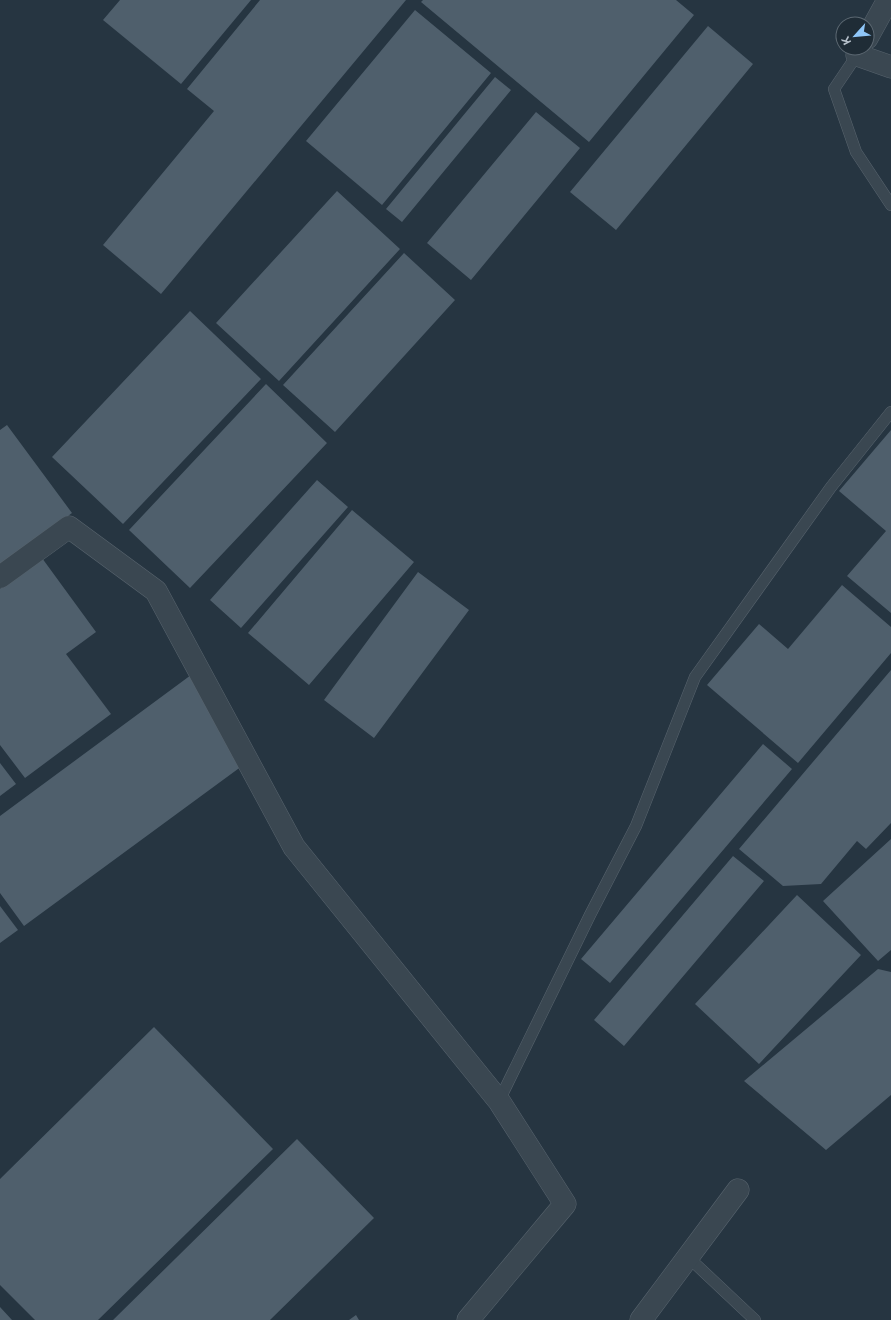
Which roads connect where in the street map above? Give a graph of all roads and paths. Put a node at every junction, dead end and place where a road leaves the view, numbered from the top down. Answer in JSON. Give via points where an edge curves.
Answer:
{"nodes":[{"id":1,"x":888,"y":3,"type":"edge"},
{"id":2,"x":875,"y":25,"type":"edge"},
{"id":3,"x":856,"y":56,"type":"edge"},
{"id":4,"x":875,"y":56,"type":"edge"},
{"id":5,"x":891,"y":67,"type":"edge"},
{"id":6,"x":891,"y":205,"type":"edge"},
{"id":7,"x":891,"y":412,"type":"edge"},
{"id":8,"x":0,"y":577,"type":"edge"},
{"id":9,"x":499,"y":1101,"type":"junction"},
{"id":10,"x":738,"y":1190,"type":"dead end"},
{"id":11,"x":688,"y":1257,"type":"junction"},
{"id":12,"x":468,"y":1320,"type":"edge"},
{"id":13,"x":641,"y":1320,"type":"edge"},
{"id":14,"x":755,"y":1320,"type":"edge"}],
"edges":[{"from":1,"to":2,"type":"street"},
{"from":3,"to":6,"type":"lane","via":[[834,89],[856,152]]},
{"from":4,"to":5,"type":"street"},
{"from":7,"to":9,"type":"lane","via":[[831,487],[696,677],[636,826]]},
{"from":8,"to":9,"type":"street","via":[[69,527],[156,591],[294,847]]},
{"from":9,"to":12,"type":"street","via":[[565,1204]]},
{"from":10,"to":11,"type":"street"},
{"from":11,"to":13,"type":"street"},
{"from":11,"to":14,"type":"lane"}]}
